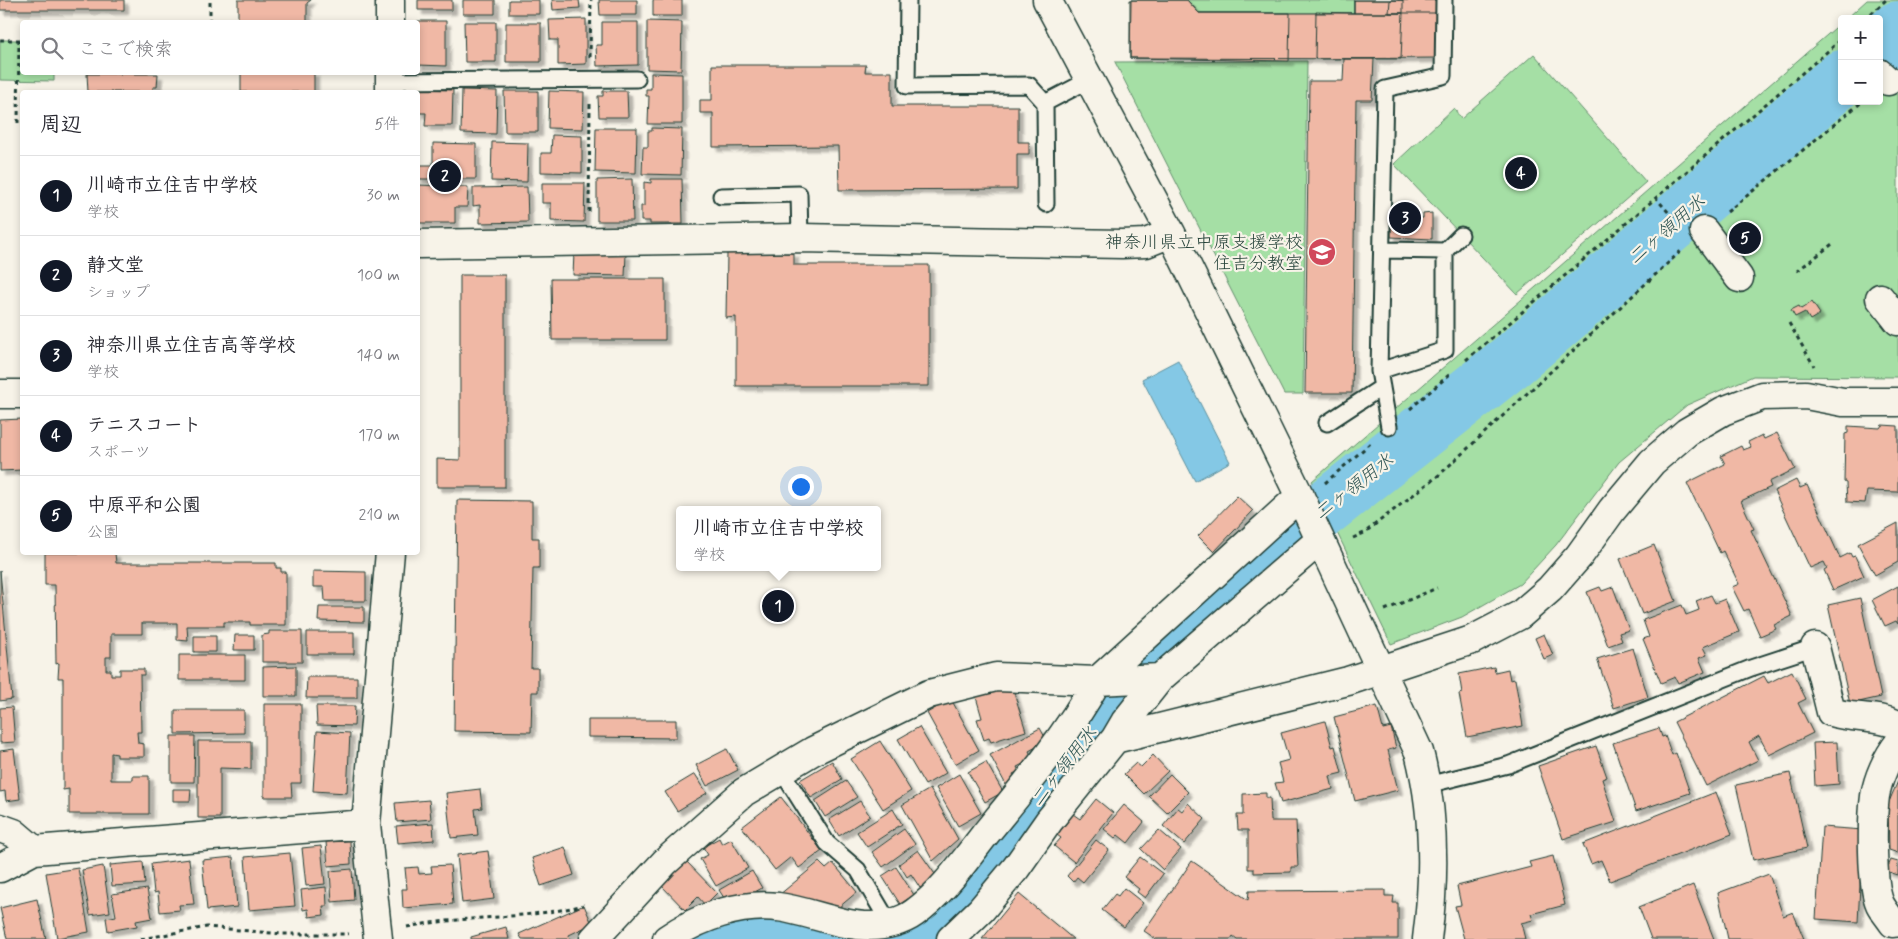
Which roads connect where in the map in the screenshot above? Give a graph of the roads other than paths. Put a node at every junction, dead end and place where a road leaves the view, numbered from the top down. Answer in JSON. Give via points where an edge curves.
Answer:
{"nodes":[{"id":1,"x":390,"y":0,"type":"edge"},
{"id":2,"x":908,"y":0,"type":"edge"},
{"id":3,"x":1047,"y":0,"type":"edge"},
{"id":4,"x":1444,"y":0,"type":"edge"},
{"id":5,"x":390,"y":20,"type":"edge"},
{"id":6,"x":637,"y":78,"type":"dead end"},
{"id":7,"x":1089,"y":80,"type":"junction"},
{"id":8,"x":390,"y":82,"type":"edge"},
{"id":9,"x":1045,"y":103,"type":"junction"},
{"id":10,"x":721,"y":196,"type":"dead end"},
{"id":11,"x":1046,"y":204,"type":"dead end"},
{"id":12,"x":1171,"y":233,"type":"junction"},
{"id":13,"x":1461,"y":235,"type":"dead end"},
{"id":14,"x":1698,"y":236,"type":"road end"},
{"id":15,"x":800,"y":238,"type":"junction"},
{"id":16,"x":420,"y":244,"type":"edge"},
{"id":17,"x":1382,"y":250,"type":"junction"},
{"id":18,"x":1445,"y":251,"type":"junction"},
{"id":19,"x":1739,"y":278,"type":"dead end"},
{"id":20,"x":1880,"y":298,"type":"dead end"},
{"id":21,"x":1898,"y":321,"type":"edge"},
{"id":22,"x":1380,"y":371,"type":"junction"},
{"id":23,"x":1382,"y":387,"type":"junction"},
{"id":24,"x":0,"y":394,"type":"edge"},
{"id":25,"x":20,"y":394,"type":"edge"},
{"id":26,"x":1898,"y":402,"type":"edge"},
{"id":27,"x":1327,"y":423,"type":"dead end"},
{"id":28,"x":1389,"y":427,"type":"road end"},
{"id":29,"x":1302,"y":499,"type":"junction"},
{"id":30,"x":1319,"y":537,"type":"junction"},
{"id":31,"x":390,"y":555,"type":"edge"},
{"id":32,"x":1815,"y":647,"type":"joint"},
{"id":33,"x":1382,"y":669,"type":"junction"},
{"id":34,"x":1160,"y":678,"type":"junction"},
{"id":35,"x":1097,"y":681,"type":"junction"},
{"id":36,"x":1898,"y":726,"type":"edge"},
{"id":37,"x":1115,"y":739,"type":"junction"},
{"id":38,"x":1898,"y":744,"type":"edge"},
{"id":39,"x":781,"y":770,"type":"junction"},
{"id":40,"x":1428,"y":785,"type":"junction"},
{"id":41,"x":366,"y":824,"type":"junction"},
{"id":42,"x":0,"y":828,"type":"edge"},
{"id":43,"x":34,"y":850,"type":"junction"},
{"id":44,"x":0,"y":868,"type":"edge"},
{"id":45,"x":890,"y":924,"type":"junction"},
{"id":46,"x":1890,"y":926,"type":"edge"},
{"id":47,"x":378,"y":936,"type":"edge"},
{"id":48,"x":594,"y":939,"type":"edge"},
{"id":49,"x":667,"y":939,"type":"edge"},
{"id":50,"x":951,"y":939,"type":"edge"},
{"id":51,"x":1427,"y":939,"type":"edge"}],
"edges":[{"from":1,"to":5,"type":"street"},
{"from":2,"to":9,"type":"lane","via":[[907,86],[1029,85]]},
{"from":3,"to":7,"type":"street"},
{"from":4,"to":17,"type":"lane","via":[[1443,76],[1385,89]]},
{"from":6,"to":8,"type":"lane"},
{"from":7,"to":9,"type":"lane"},
{"from":7,"to":12,"type":"street"},
{"from":9,"to":11,"type":"lane"},
{"from":10,"to":15,"type":"lane","via":[[799,194]]},
{"from":12,"to":15,"type":"street","via":[[1146,244]]},
{"from":12,"to":29,"type":"street"},
{"from":13,"to":18,"type":"lane"},
{"from":14,"to":19,"type":"street"},
{"from":15,"to":16,"type":"street"},
{"from":17,"to":18,"type":"lane"},
{"from":17,"to":22,"type":"lane"},
{"from":18,"to":22,"type":"lane","via":[[1445,350]]},
{"from":20,"to":21,"type":"street"},
{"from":22,"to":23,"type":"lane"},
{"from":23,"to":27,"type":"lane"},
{"from":23,"to":28,"type":"lane"},
{"from":24,"to":25,"type":"street"},
{"from":26,"to":33,"type":"street","via":[[1835,401],[1806,395],[1762,396],[1723,411],[1687,432],[1652,462],[1579,556],[1550,589],[1520,615],[1472,640]]},
{"from":29,"to":30,"type":"street"},
{"from":29,"to":35,"type":"street"},
{"from":30,"to":33,"type":"street"},
{"from":30,"to":34,"type":"street"},
{"from":31,"to":41,"type":"street"},
{"from":32,"to":36,"type":"street","via":[[1831,712],[1883,720]]},
{"from":32,"to":40,"type":"lane","via":[[1751,668],[1508,765]]},
{"from":33,"to":37,"type":"street","via":[[1348,681]]},
{"from":33,"to":40,"type":"street","via":[[1419,752]]},
{"from":34,"to":35,"type":"street"},
{"from":34,"to":37,"type":"street","via":[[1124,722]]},
{"from":35,"to":39,"type":"street","via":[[996,676],[929,694]]},
{"from":35,"to":45,"type":"street","via":[[1018,795],[945,884],[913,913]]},
{"from":37,"to":50,"type":"street","via":[[993,896]]},
{"from":38,"to":46,"type":"street","via":[[1886,764],[1875,796],[1874,879]]},
{"from":39,"to":45,"type":"lane","via":[[827,843],[858,870]]},
{"from":39,"to":48,"type":"street","via":[[744,792],[665,862]]},
{"from":40,"to":51,"type":"street","via":[[1432,824]]},
{"from":41,"to":43,"type":"street"},
{"from":41,"to":47,"type":"street"},
{"from":42,"to":43,"type":"street","via":[[14,833]]},
{"from":43,"to":44,"type":"street"},
{"from":45,"to":49,"type":"street","via":[[871,926],[779,907],[757,906],[706,918]]}]}
